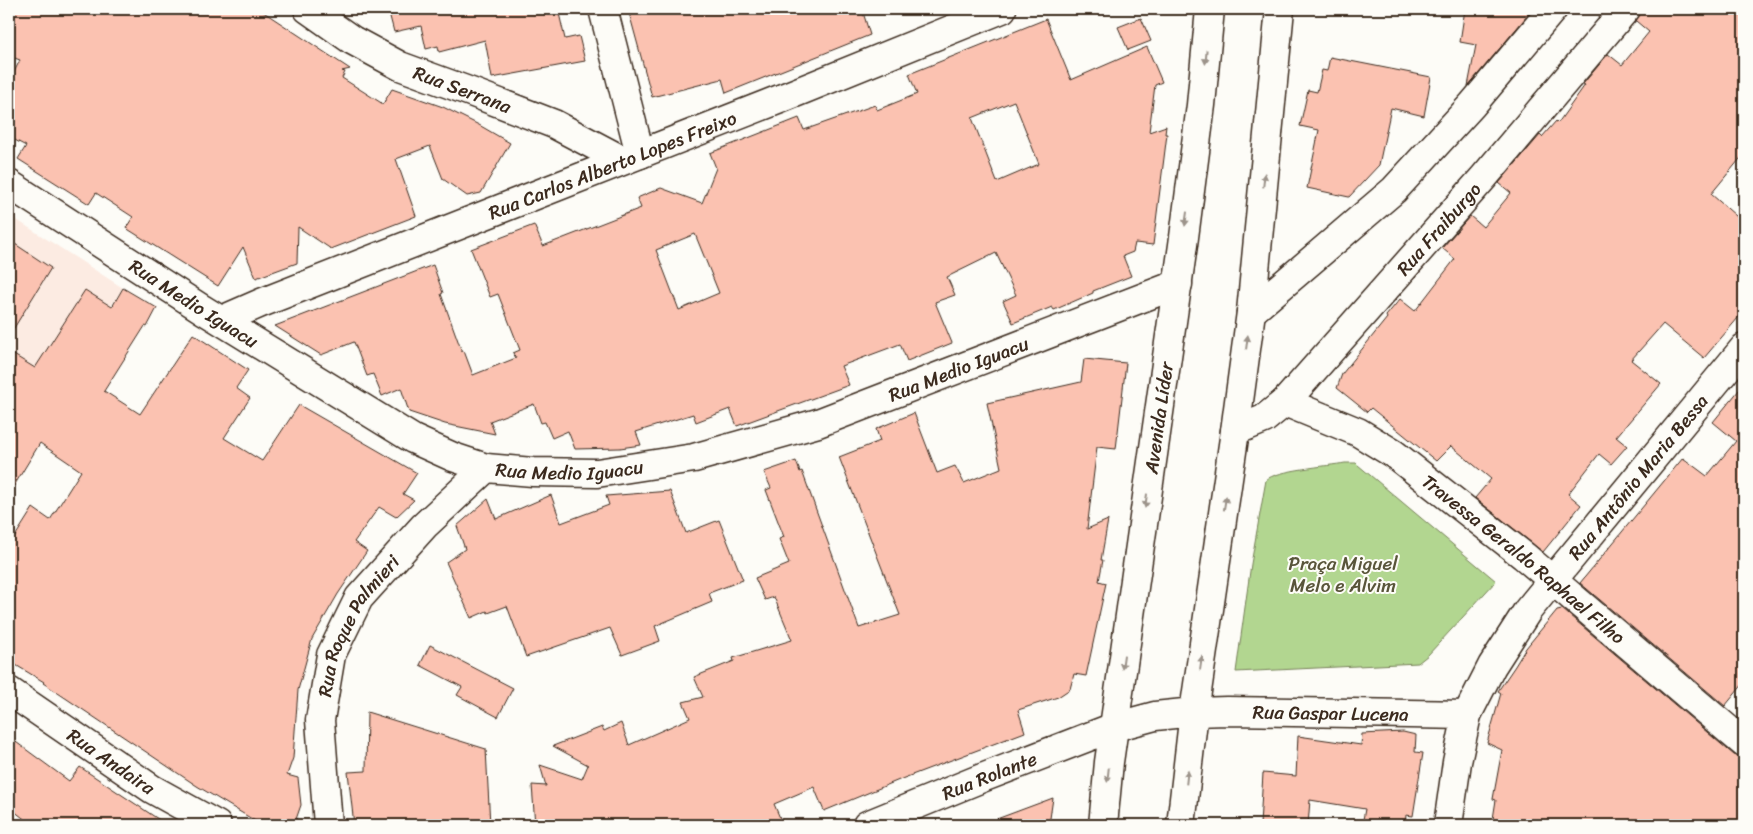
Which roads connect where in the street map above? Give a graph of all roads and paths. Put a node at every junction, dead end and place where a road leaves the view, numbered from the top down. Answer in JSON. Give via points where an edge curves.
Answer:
{"nodes":[{"id":1,"x":308,"y":9,"type":"edge"},
{"id":2,"x":603,"y":9,"type":"edge"},
{"id":3,"x":1002,"y":9,"type":"edge"},
{"id":4,"x":1210,"y":9,"type":"edge"},
{"id":5,"x":1280,"y":9,"type":"edge"},
{"id":6,"x":1553,"y":9,"type":"edge"},
{"id":7,"x":1626,"y":9,"type":"edge"},
{"id":8,"x":970,"y":15,"type":"edge"},
{"id":9,"x":631,"y":157,"type":"junction"},
{"id":10,"x":9,"y":184,"type":"edge"},
{"id":11,"x":1178,"y":284,"type":"junction"},
{"id":12,"x":1251,"y":312,"type":"junction"},
{"id":13,"x":222,"y":320,"type":"junction"},
{"id":14,"x":1744,"y":348,"type":"edge"},
{"id":15,"x":1285,"y":402,"type":"junction"},
{"id":16,"x":1235,"y":431,"type":"junction"},
{"id":17,"x":486,"y":468,"type":"junction"},
{"id":18,"x":1552,"y":581,"type":"junction"},
{"id":19,"x":9,"y":691,"type":"edge"},
{"id":20,"x":1194,"y":712,"type":"junction"},
{"id":21,"x":1467,"y":715,"type":"junction"},
{"id":22,"x":1114,"y":727,"type":"junction"},
{"id":23,"x":1744,"y":743,"type":"edge"},
{"id":24,"x":217,"y":825,"type":"edge"},
{"id":25,"x":328,"y":825,"type":"edge"},
{"id":26,"x":867,"y":825,"type":"edge"},
{"id":27,"x":1102,"y":825,"type":"edge"},
{"id":28,"x":1181,"y":825,"type":"edge"},
{"id":29,"x":1448,"y":825,"type":"edge"}],
"edges":[{"from":1,"to":9,"type":"street","name":"Rua Serrana","via":[[352,40],[400,66]]},
{"from":2,"to":9,"type":"street"},
{"from":3,"to":8,"type":"street","name":"Rua Carlos Alberto Lopes Freixo"},
{"from":4,"to":11,"type":"street","name":"Avenida Líder","one_way":true,"via":[[1202,105]]},
{"from":12,"to":5,"type":"street","one_way":true},
{"from":6,"to":12,"type":"street","via":[[1472,105],[1394,190]]},
{"from":7,"to":15,"type":"street","name":"Rua Fraiburgo","via":[[1484,177]]},
{"from":8,"to":9,"type":"street","name":"Rua Carlos Alberto Lopes Freixo"},
{"from":9,"to":13,"type":"street","name":"Rua Carlos Alberto Lopes Freixo"},
{"from":10,"to":13,"type":"street","name":"Rua Medio Iguacu"},
{"from":11,"to":17,"type":"street","name":"Rua Medio Iguacu","via":[[818,423],[694,458],[597,473]]},
{"from":11,"to":22,"type":"street","name":"Avenida Líder","one_way":true},
{"from":16,"to":12,"type":"street","one_way":true},
{"from":13,"to":17,"type":"street","name":"Rua Medio Iguacu","via":[[413,439]]},
{"from":14,"to":18,"type":"street","name":"Rua Antônio Maria Bessa"},
{"from":15,"to":16,"type":"street","name":"Rua Fraiburgo","via":[[1264,419]]},
{"from":15,"to":18,"type":"street","name":"Travessa Geraldo Raphael Filho","via":[[1358,432],[1394,454]]},
{"from":20,"to":16,"type":"street","one_way":true},
{"from":17,"to":25,"type":"street","name":"Rua Roque Palmieri","via":[[424,526],[359,598],[331,655],[320,720]]},
{"from":18,"to":21,"type":"street","name":"Rua Antônio Maria Bessa","via":[[1502,650]]},
{"from":18,"to":23,"type":"street","name":"Travessa Geraldo Raphael Filho"},
{"from":19,"to":24,"type":"street","name":"Rua Andaira","via":[[152,789]]},
{"from":20,"to":21,"type":"street","name":"Rua Gaspar Lucena"},
{"from":20,"to":22,"type":"street","name":"Rua Gaspar Lucena","via":[[1156,716]]},
{"from":28,"to":20,"type":"street","one_way":true},
{"from":21,"to":29,"type":"street","name":"Rua Antônio Maria Bessa","via":[[1456,762]]},
{"from":22,"to":26,"type":"street","name":"Rua Rolante"},
{"from":22,"to":27,"type":"street","name":"Avenida Líder","one_way":true}]}
